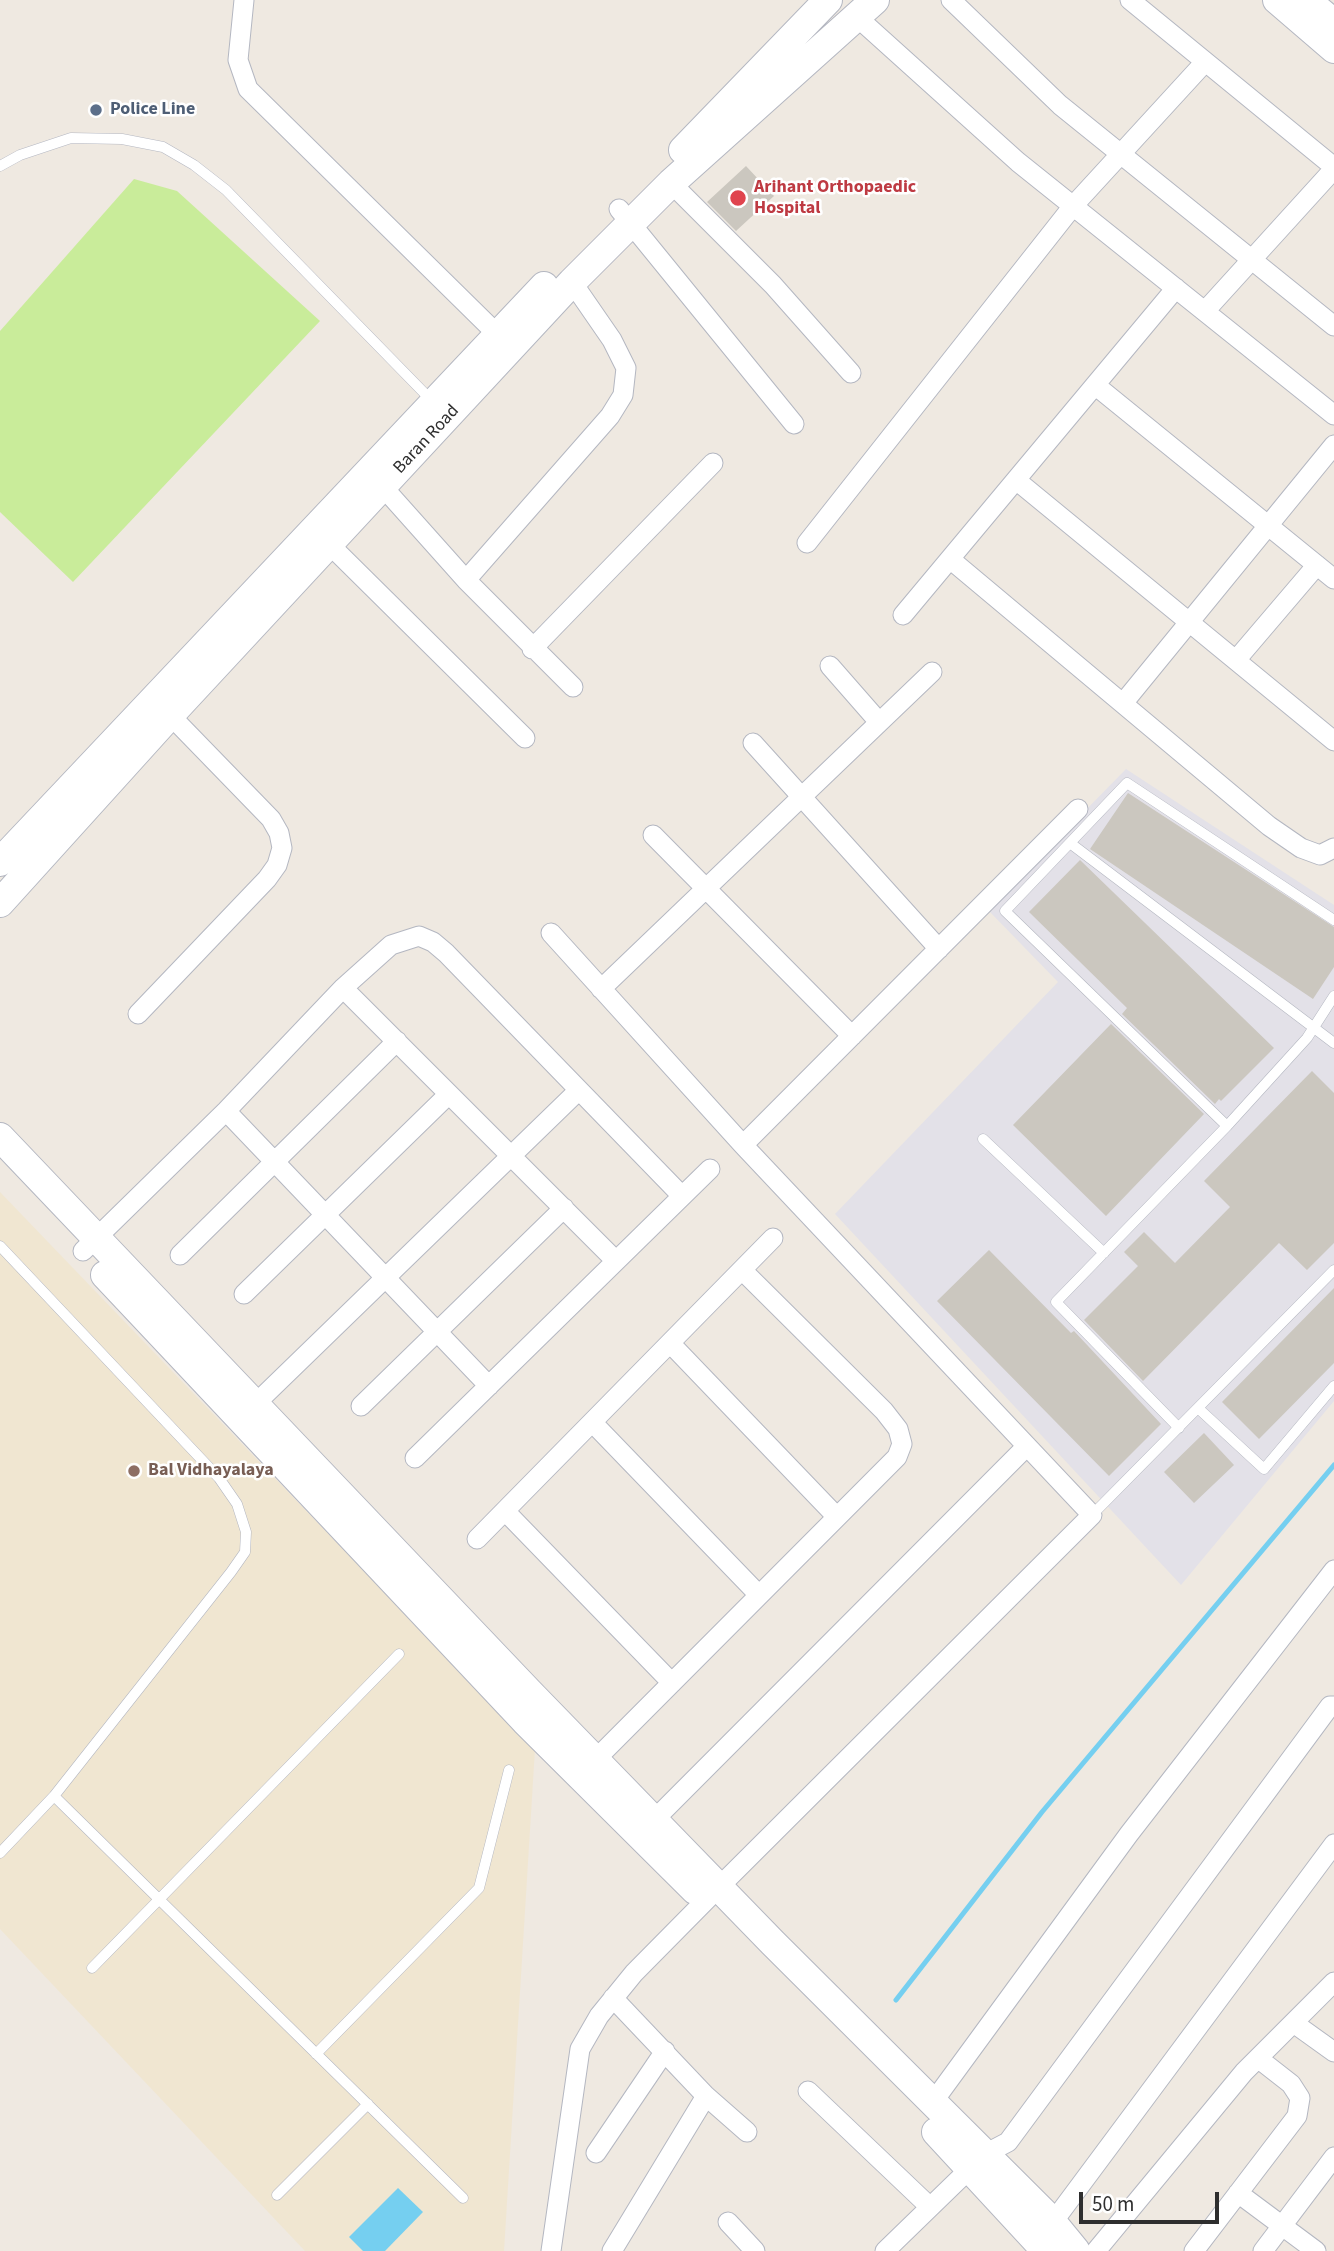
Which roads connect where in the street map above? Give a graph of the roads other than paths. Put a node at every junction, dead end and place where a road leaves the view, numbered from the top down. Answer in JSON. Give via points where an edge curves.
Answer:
{"nodes":[{"id":1,"x":244,"y":0,"type":"edge"},
{"id":2,"x":951,"y":0,"type":"edge"},
{"id":3,"x":1130,"y":0,"type":"edge"},
{"id":4,"x":1277,"y":0,"type":"edge"},
{"id":5,"x":1306,"y":0,"type":"edge"},
{"id":6,"x":823,"y":1,"type":"edge"},
{"id":7,"x":866,"y":8,"type":"edge"},
{"id":8,"x":1334,"y":23,"type":"edge"},
{"id":9,"x":1334,"y":49,"type":"edge"},
{"id":10,"x":1205,"y":62,"type":"junction"},
{"id":11,"x":1120,"y":153,"type":"junction"},
{"id":12,"x":0,"y":166,"type":"edge"},
{"id":13,"x":1334,"y":168,"type":"edge"},
{"id":14,"x":671,"y":183,"type":"junction"},
{"id":15,"x":1073,"y":206,"type":"junction"},
{"id":16,"x":625,"y":217,"type":"junction"},
{"id":17,"x":1251,"y":259,"type":"junction"},
{"id":18,"x":572,"y":282,"type":"junction"},
{"id":19,"x":1176,"y":288,"type":"junction"},
{"id":20,"x":1205,"y":312,"type":"junction"},
{"id":21,"x":1334,"y":326,"type":"edge"},
{"id":22,"x":497,"y":334,"type":"junction"},
{"id":23,"x":851,"y":373,"type":"dead end"},
{"id":24,"x":1096,"y":385,"type":"junction"},
{"id":25,"x":433,"y":403,"type":"junction"},
{"id":26,"x":1334,"y":415,"type":"edge"},
{"id":27,"x":794,"y":424,"type":"dead end"},
{"id":28,"x":1334,"y":445,"type":"edge"},
{"id":29,"x":713,"y":463,"type":"dead end"},
{"id":30,"x":1016,"y":480,"type":"junction"},
{"id":31,"x":383,"y":487,"type":"junction"},
{"id":32,"x":1268,"y":525,"type":"junction"},
{"id":33,"x":807,"y":543,"type":"dead end"},
{"id":34,"x":330,"y":545,"type":"junction"},
{"id":35,"x":950,"y":559,"type":"junction"},
{"id":36,"x":1317,"y":565,"type":"junction"},
{"id":37,"x":1334,"y":579,"type":"edge"},
{"id":38,"x":466,"y":580,"type":"junction"},
{"id":39,"x":903,"y":615,"type":"dead end"},
{"id":40,"x":1189,"y":622,"type":"junction"},
{"id":41,"x":532,"y":649,"type":"junction"},
{"id":42,"x":1236,"y":660,"type":"junction"},
{"id":43,"x":830,"y":666,"type":"dead end"},
{"id":44,"x":932,"y":671,"type":"dead end"},
{"id":45,"x":573,"y":687,"type":"dead end"},
{"id":46,"x":1124,"y":702,"type":"junction"},
{"id":47,"x":170,"y":715,"type":"junction"},
{"id":48,"x":879,"y":722,"type":"junction"},
{"id":49,"x":525,"y":738,"type":"dead end"},
{"id":50,"x":1334,"y":741,"type":"edge"},
{"id":51,"x":753,"y":743,"type":"dead end"},
{"id":52,"x":800,"y":798,"type":"junction"},
{"id":53,"x":1078,"y":809,"type":"dead end"},
{"id":54,"x":653,"y":835,"type":"dead end"},
{"id":55,"x":1069,"y":843,"type":"junction"},
{"id":56,"x":1334,"y":848,"type":"edge"},
{"id":57,"x":0,"y":862,"type":"edge"},
{"id":58,"x":705,"y":888,"type":"junction"},
{"id":59,"x":0,"y":903,"type":"edge"},
{"id":60,"x":1334,"y":920,"type":"edge"},
{"id":61,"x":551,"y":933,"type":"dead end"},
{"id":62,"x":939,"y":949,"type":"junction"},
{"id":63,"x":343,"y":988,"type":"junction"},
{"id":64,"x":601,"y":989,"type":"junction"},
{"id":65,"x":1334,"y":996,"type":"edge"},
{"id":66,"x":138,"y":1014,"type":"dead end"},
{"id":67,"x":1313,"y":1029,"type":"junction"},
{"id":68,"x":852,"y":1036,"type":"junction"},
{"id":69,"x":397,"y":1041,"type":"junction"},
{"id":70,"x":1334,"y":1043,"type":"edge"},
{"id":71,"x":579,"y":1090,"type":"junction"},
{"id":72,"x":449,"y":1094,"type":"junction"},
{"id":73,"x":226,"y":1111,"type":"junction"},
{"id":74,"x":1227,"y":1126,"type":"junction"},
{"id":75,"x":0,"y":1137,"type":"edge"},
{"id":76,"x":983,"y":1139,"type":"dead end"},
{"id":77,"x":743,"y":1145,"type":"junction"},
{"id":78,"x":512,"y":1156,"type":"junction"},
{"id":79,"x":274,"y":1162,"type":"junction"},
{"id":80,"x":0,"y":1163,"type":"edge"},
{"id":81,"x":710,"y":1169,"type":"dead end"},
{"id":82,"x":682,"y":1196,"type":"junction"},
{"id":83,"x":564,"y":1208,"type":"junction"},
{"id":84,"x":325,"y":1214,"type":"junction"},
{"id":85,"x":773,"y":1238,"type":"dead end"},
{"id":86,"x":89,"y":1244,"type":"junction"},
{"id":87,"x":0,"y":1245,"type":"edge"},
{"id":88,"x":1104,"y":1253,"type":"junction"},
{"id":89,"x":180,"y":1255,"type":"dead end"},
{"id":90,"x":616,"y":1261,"type":"junction"},
{"id":91,"x":742,"y":1270,"type":"junction"},
{"id":92,"x":1334,"y":1270,"type":"edge"},
{"id":93,"x":386,"y":1278,"type":"junction"},
{"id":94,"x":244,"y":1294,"type":"dead end"},
{"id":95,"x":437,"y":1331,"type":"junction"},
{"id":96,"x":670,"y":1343,"type":"junction"},
{"id":97,"x":489,"y":1386,"type":"junction"},
{"id":98,"x":1334,"y":1386,"type":"edge"},
{"id":99,"x":360,"y":1406,"type":"dead end"},
{"id":100,"x":1199,"y":1409,"type":"junction"},
{"id":101,"x":247,"y":1412,"type":"junction"},
{"id":102,"x":592,"y":1422,"type":"junction"},
{"id":103,"x":1179,"y":1428,"type":"junction"},
{"id":104,"x":1027,"y":1446,"type":"junction"},
{"id":105,"x":415,"y":1458,"type":"dead end"},
{"id":106,"x":505,"y":1511,"type":"junction"},
{"id":107,"x":1092,"y":1515,"type":"junction"},
{"id":108,"x":837,"y":1517,"type":"junction"},
{"id":109,"x":477,"y":1539,"type":"dead end"},
{"id":110,"x":1334,"y":1570,"type":"edge"},
{"id":111,"x":759,"y":1595,"type":"junction"},
{"id":112,"x":399,"y":1654,"type":"dead end"},
{"id":113,"x":672,"y":1683,"type":"junction"},
{"id":114,"x":1334,"y":1706,"type":"edge"},
{"id":115,"x":595,"y":1760,"type":"junction"},
{"id":116,"x":509,"y":1770,"type":"dead end"},
{"id":117,"x":54,"y":1796,"type":"junction"},
{"id":118,"x":647,"y":1828,"type":"junction"},
{"id":119,"x":1334,"y":1844,"type":"edge"},
{"id":120,"x":0,"y":1853,"type":"edge"},
{"id":121,"x":712,"y":1894,"type":"junction"},
{"id":122,"x":159,"y":1899,"type":"junction"},
{"id":123,"x":92,"y":1968,"type":"dead end"},
{"id":124,"x":1334,"y":1983,"type":"edge"},
{"id":125,"x":613,"y":1998,"type":"junction"},
{"id":126,"x":1295,"y":2024,"type":"junction"},
{"id":127,"x":665,"y":2051,"type":"junction"},
{"id":128,"x":1334,"y":2052,"type":"edge"},
{"id":129,"x":316,"y":2054,"type":"junction"},
{"id":130,"x":1259,"y":2059,"type":"junction"},
{"id":131,"x":808,"y":2091,"type":"dead end"},
{"id":132,"x":706,"y":2096,"type":"junction"},
{"id":133,"x":933,"y":2102,"type":"junction"},
{"id":134,"x":368,"y":2104,"type":"junction"},
{"id":135,"x":747,"y":2132,"type":"dead end"},
{"id":136,"x":596,"y":2153,"type":"dead end"},
{"id":137,"x":1334,"y":2157,"type":"edge"},
{"id":138,"x":978,"y":2160,"type":"junction"},
{"id":139,"x":1238,"y":2193,"type":"junction"},
{"id":140,"x":277,"y":2195,"type":"dead end"},
{"id":141,"x":463,"y":2198,"type":"dead end"},
{"id":142,"x":930,"y":2207,"type":"junction"},
{"id":143,"x":728,"y":2222,"type":"dead end"},
{"id":144,"x":1053,"y":2222,"type":"junction"},
{"id":145,"x":1282,"y":2226,"type":"junction"},
{"id":146,"x":551,"y":2251,"type":"edge"},
{"id":147,"x":612,"y":2251,"type":"edge"},
{"id":148,"x":755,"y":2251,"type":"edge"},
{"id":149,"x":885,"y":2251,"type":"edge"},
{"id":150,"x":1046,"y":2251,"type":"edge"},
{"id":151,"x":1076,"y":2251,"type":"edge"},
{"id":152,"x":1096,"y":2251,"type":"edge"},
{"id":153,"x":1194,"y":2251,"type":"edge"},
{"id":154,"x":1262,"y":2251,"type":"edge"},
{"id":155,"x":1316,"y":2251,"type":"edge"}],
"edges":[{"from":1,"to":22,"type":"street","via":[[238,60],[248,89]]},
{"from":2,"to":11,"type":"street","via":[[1060,105]]},
{"from":3,"to":10,"type":"street"},
{"from":4,"to":9,"type":"street"},
{"from":5,"to":8,"type":"street"},
{"from":6,"to":16,"type":"street","name":"Baran Road"},
{"from":7,"to":14,"type":"street","name":"Baran Road"},
{"from":7,"to":15,"type":"street","via":[[1018,162]]},
{"from":10,"to":11,"type":"street"},
{"from":10,"to":13,"type":"street"},
{"from":11,"to":15,"type":"street"},
{"from":11,"to":17,"type":"street"},
{"from":12,"to":25,"type":"lane","via":[[71,138],[122,139],[163,147],[226,190]]},
{"from":13,"to":17,"type":"street"},
{"from":14,"to":16,"type":"street","name":"Baran Road"},
{"from":14,"to":23,"type":"street"},
{"from":15,"to":19,"type":"street"},
{"from":15,"to":33,"type":"street"},
{"from":16,"to":18,"type":"street","name":"Baran Road"},
{"from":16,"to":22,"type":"street","name":"Baran Road"},
{"from":16,"to":27,"type":"street"},
{"from":17,"to":20,"type":"street"},
{"from":17,"to":21,"type":"street"},
{"from":18,"to":31,"type":"street","name":"Baran Road"},
{"from":18,"to":38,"type":"street","via":[[626,368],[623,396]]},
{"from":19,"to":20,"type":"street"},
{"from":19,"to":24,"type":"street"},
{"from":20,"to":26,"type":"street"},
{"from":22,"to":25,"type":"street","name":"Baran Road"},
{"from":24,"to":30,"type":"street"},
{"from":24,"to":32,"type":"street"},
{"from":25,"to":57,"type":"street","name":"Baran Road"},
{"from":28,"to":32,"type":"street"},
{"from":29,"to":41,"type":"street"},
{"from":30,"to":35,"type":"street"},
{"from":30,"to":40,"type":"street"},
{"from":31,"to":34,"type":"street","name":"Baran Road"},
{"from":31,"to":38,"type":"street"},
{"from":32,"to":36,"type":"street"},
{"from":32,"to":40,"type":"street"},
{"from":34,"to":47,"type":"street","name":"Baran Road"},
{"from":34,"to":49,"type":"street"},
{"from":35,"to":39,"type":"street"},
{"from":35,"to":46,"type":"street"},
{"from":36,"to":37,"type":"street"},
{"from":36,"to":42,"type":"street"},
{"from":38,"to":41,"type":"street"},
{"from":40,"to":42,"type":"street"},
{"from":40,"to":46,"type":"street"},
{"from":41,"to":45,"type":"street"},
{"from":42,"to":50,"type":"street"},
{"from":43,"to":48,"type":"street"},
{"from":44,"to":48,"type":"street"},
{"from":46,"to":56,"type":"street","via":[[1301,848],[1320,855]]},
{"from":47,"to":59,"type":"street","name":"Baran Road"},
{"from":47,"to":66,"type":"street","via":[[271,819],[282,848],[267,879]]},
{"from":48,"to":52,"type":"street"},
{"from":51,"to":52,"type":"street"},
{"from":52,"to":58,"type":"street"},
{"from":52,"to":62,"type":"street"},
{"from":53,"to":62,"type":"street"},
{"from":54,"to":58,"type":"street"},
{"from":55,"to":60,"type":"lane","via":[[1127,783]]},
{"from":55,"to":67,"type":"lane"},
{"from":55,"to":74,"type":"lane","via":[[1005,911]]},
{"from":58,"to":64,"type":"street"},
{"from":58,"to":68,"type":"street"},
{"from":61,"to":64,"type":"street"},
{"from":62,"to":68,"type":"street"},
{"from":63,"to":69,"type":"street"},
{"from":63,"to":71,"type":"street","via":[[391,945],[419,936],[433,942]]},
{"from":63,"to":73,"type":"street"},
{"from":64,"to":77,"type":"street"},
{"from":65,"to":67,"type":"lane"},
{"from":67,"to":70,"type":"lane"},
{"from":67,"to":74,"type":"lane"},
{"from":68,"to":77,"type":"street"},
{"from":69,"to":72,"type":"street"},
{"from":69,"to":79,"type":"street"},
{"from":71,"to":78,"type":"street"},
{"from":71,"to":82,"type":"street"},
{"from":72,"to":78,"type":"street"},
{"from":72,"to":84,"type":"street"},
{"from":73,"to":79,"type":"street"},
{"from":73,"to":86,"type":"street"},
{"from":74,"to":88,"type":"lane"},
{"from":75,"to":86,"type":"street"},
{"from":76,"to":88,"type":"lane"},
{"from":77,"to":104,"type":"street"},
{"from":78,"to":83,"type":"street"},
{"from":78,"to":93,"type":"street"},
{"from":79,"to":84,"type":"street"},
{"from":79,"to":89,"type":"street"},
{"from":80,"to":86,"type":"street"},
{"from":81,"to":82,"type":"street"},
{"from":82,"to":90,"type":"street"},
{"from":83,"to":90,"type":"street"},
{"from":83,"to":95,"type":"street"},
{"from":84,"to":93,"type":"street"},
{"from":84,"to":94,"type":"street"},
{"from":85,"to":91,"type":"street"},
{"from":86,"to":101,"type":"street"},
{"from":87,"to":117,"type":"lane","via":[[219,1478],[237,1504],[246,1532],[245,1552],[231,1572]]},
{"from":88,"to":103,"type":"lane","via":[[1056,1302]]},
{"from":90,"to":97,"type":"street"},
{"from":91,"to":96,"type":"street"},
{"from":91,"to":108,"type":"street","via":[[898,1429],[902,1444],[897,1457]]},
{"from":92,"to":100,"type":"lane"},
{"from":93,"to":95,"type":"street"},
{"from":93,"to":101,"type":"street"},
{"from":95,"to":97,"type":"street"},
{"from":95,"to":99,"type":"street"},
{"from":96,"to":102,"type":"street"},
{"from":96,"to":108,"type":"street"},
{"from":97,"to":105,"type":"street"},
{"from":98,"to":100,"type":"lane","via":[[1264,1469]]},
{"from":100,"to":103,"type":"lane"},
{"from":101,"to":115,"type":"street"},
{"from":101,"to":118,"type":"street","via":[[525,1721]]},
{"from":102,"to":106,"type":"street"},
{"from":102,"to":111,"type":"street"},
{"from":103,"to":107,"type":"lane"},
{"from":104,"to":107,"type":"street"},
{"from":104,"to":118,"type":"street"},
{"from":106,"to":109,"type":"street"},
{"from":106,"to":113,"type":"street"},
{"from":107,"to":121,"type":"street"},
{"from":108,"to":111,"type":"street"},
{"from":110,"to":133,"type":"street","via":[[1129,1834]]},
{"from":111,"to":113,"type":"street"},
{"from":112,"to":122,"type":"lane"},
{"from":113,"to":115,"type":"street"},
{"from":114,"to":138,"type":"street","via":[[1016,2132]]},
{"from":115,"to":118,"type":"street"},
{"from":116,"to":129,"type":"lane","via":[[479,1888]]},
{"from":117,"to":120,"type":"lane"},
{"from":117,"to":122,"type":"lane"},
{"from":118,"to":121,"type":"street"},
{"from":119,"to":144,"type":"street"},
{"from":121,"to":125,"type":"street"},
{"from":121,"to":133,"type":"street"},
{"from":121,"to":138,"type":"street"},
{"from":122,"to":123,"type":"lane"},
{"from":122,"to":129,"type":"lane"},
{"from":124,"to":126,"type":"street"},
{"from":125,"to":127,"type":"street"},
{"from":125,"to":146,"type":"street","via":[[580,2049]]},
{"from":126,"to":128,"type":"street"},
{"from":126,"to":130,"type":"street"},
{"from":127,"to":132,"type":"street"},
{"from":127,"to":136,"type":"street"},
{"from":129,"to":134,"type":"lane"},
{"from":130,"to":139,"type":"street","via":[[1291,2084],[1300,2098],[1297,2116]]},
{"from":130,"to":152,"type":"street"},
{"from":131,"to":142,"type":"street"},
{"from":132,"to":135,"type":"street"},
{"from":132,"to":147,"type":"street"},
{"from":133,"to":138,"type":"street"},
{"from":134,"to":140,"type":"lane"},
{"from":134,"to":141,"type":"lane"},
{"from":137,"to":145,"type":"street"},
{"from":138,"to":142,"type":"street"},
{"from":138,"to":144,"type":"street"},
{"from":138,"to":150,"type":"street"},
{"from":139,"to":145,"type":"street"},
{"from":139,"to":153,"type":"street"},
{"from":142,"to":149,"type":"street"},
{"from":143,"to":148,"type":"street"},
{"from":144,"to":151,"type":"street"},
{"from":145,"to":154,"type":"street"},
{"from":145,"to":155,"type":"street"}]}
